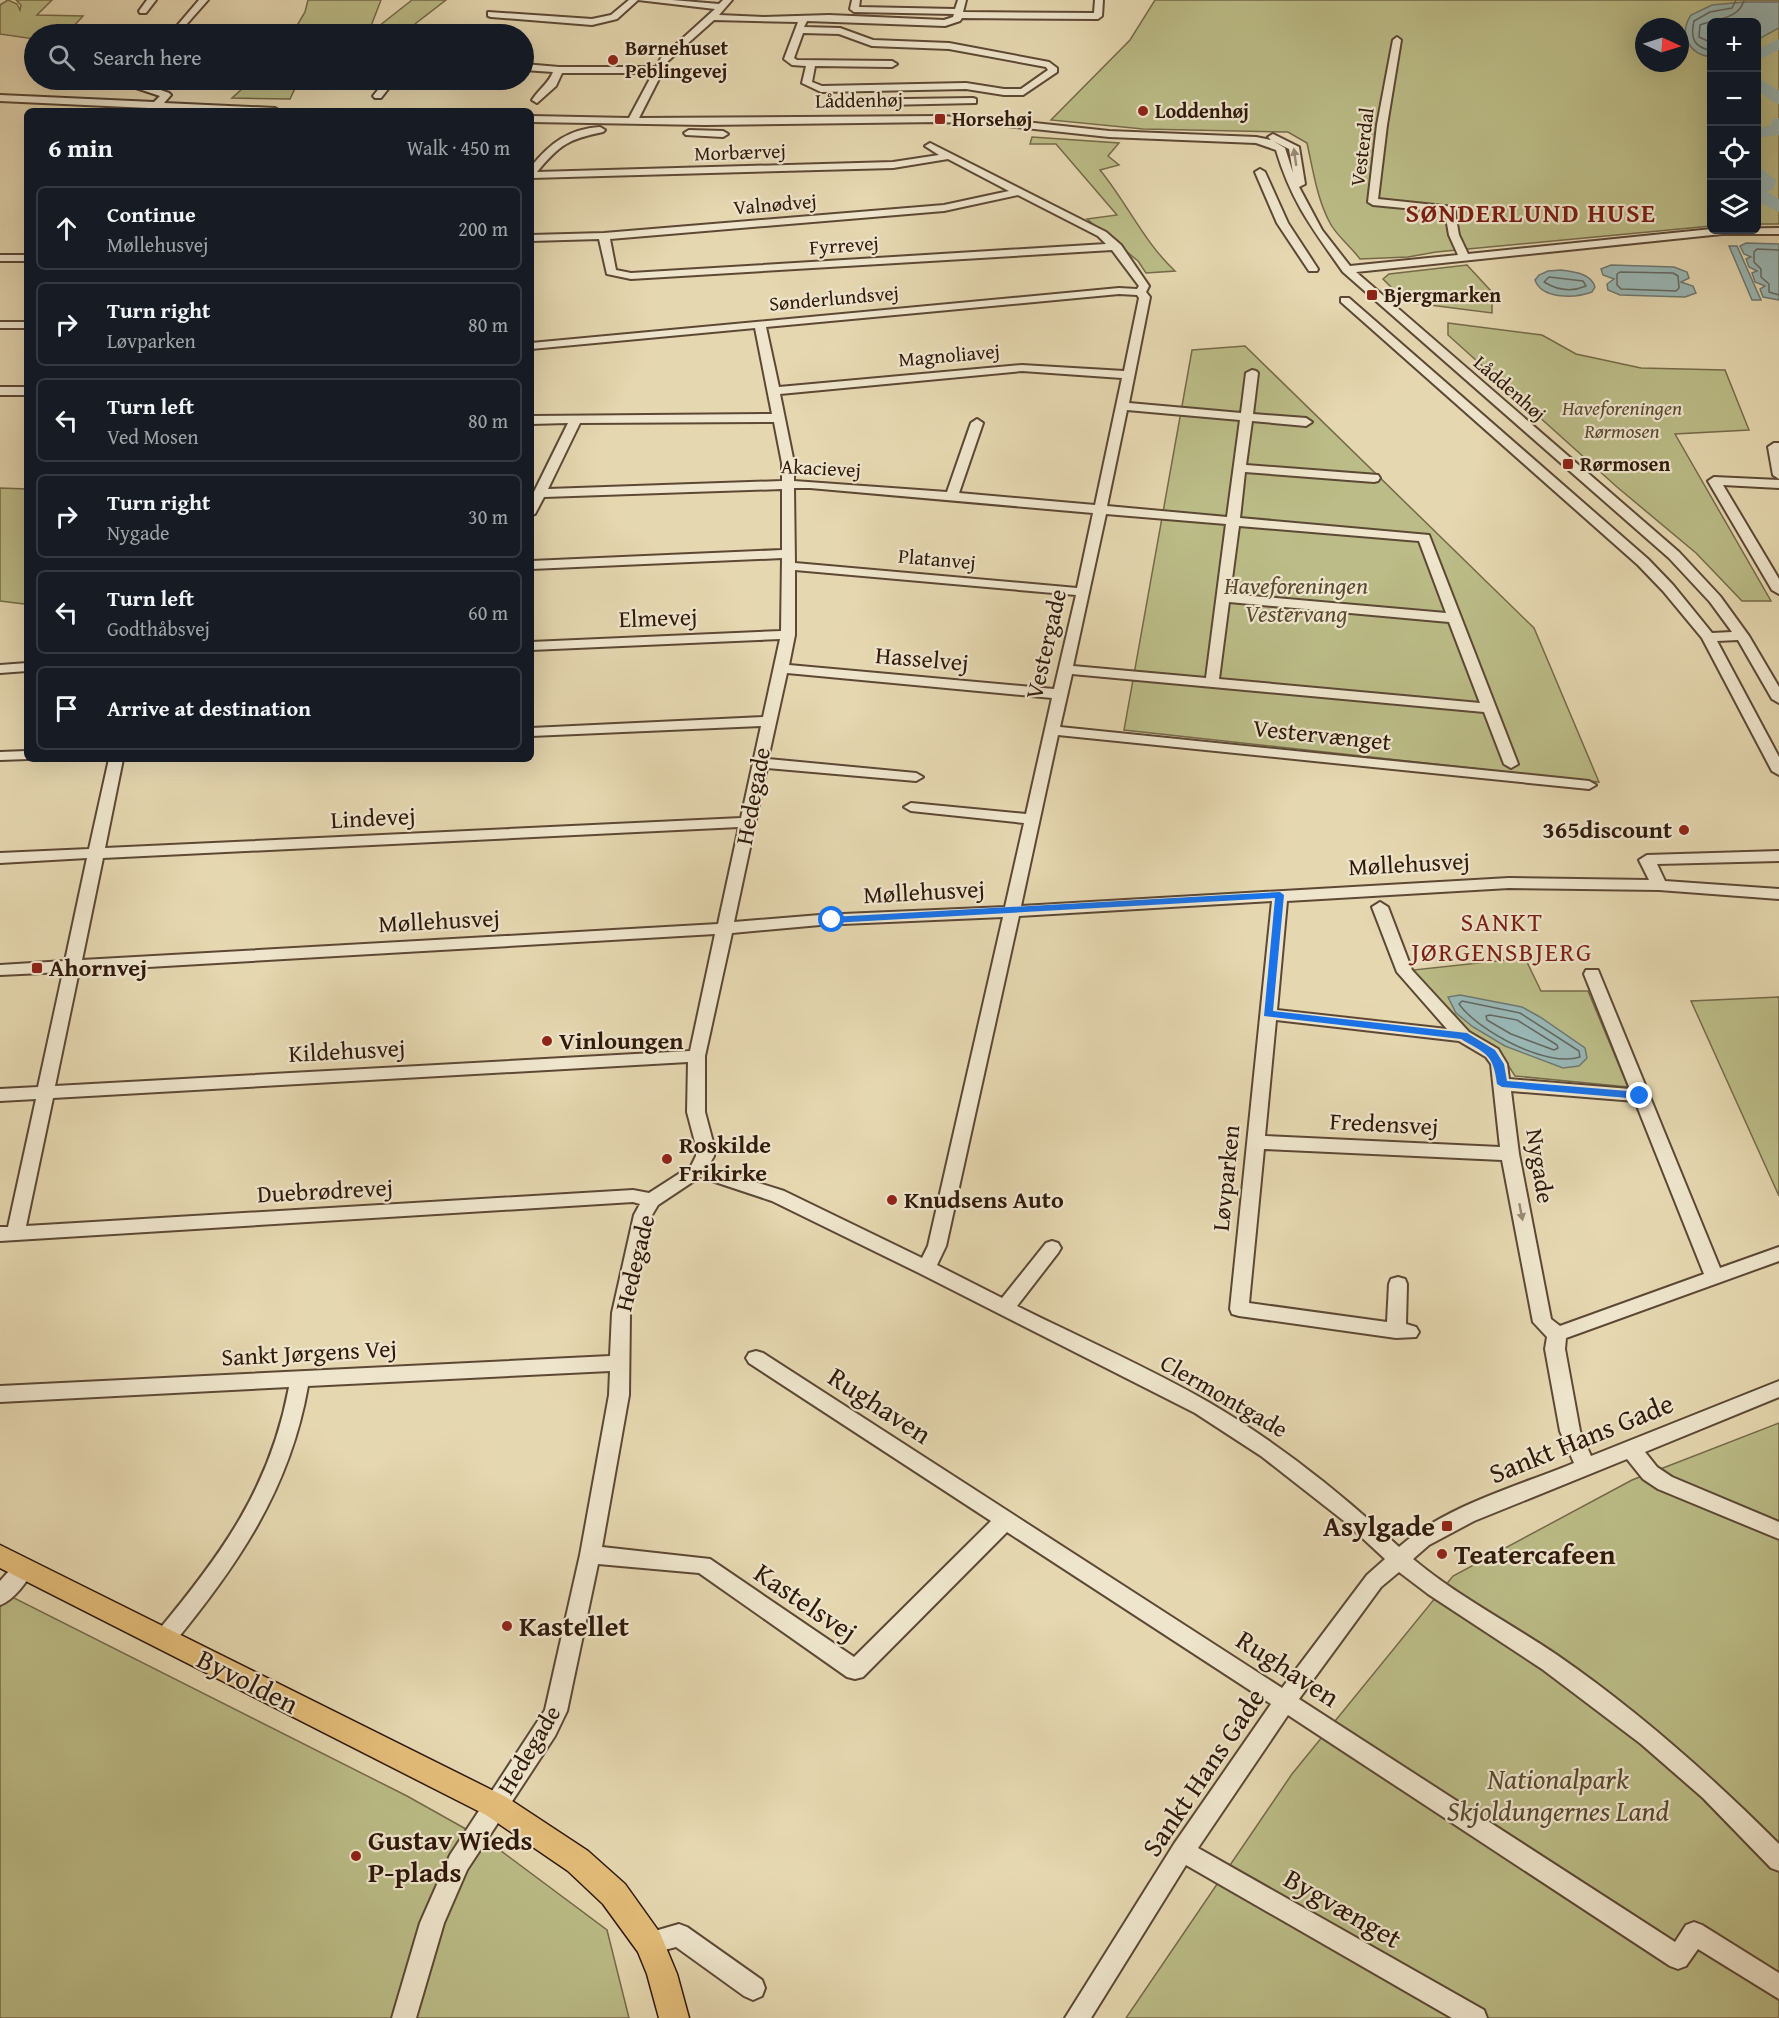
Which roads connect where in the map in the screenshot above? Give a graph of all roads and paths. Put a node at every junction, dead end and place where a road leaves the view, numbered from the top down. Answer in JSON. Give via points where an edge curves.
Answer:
{"nodes":[{"id":1,"x":152,"y":0,"type":"edge"},
{"id":2,"x":204,"y":0,"type":"edge"},
{"id":3,"x":634,"y":0,"type":"edge"},
{"id":4,"x":642,"y":0,"type":"edge"},
{"id":5,"x":856,"y":0,"type":"edge"},
{"id":6,"x":962,"y":0,"type":"edge"},
{"id":7,"x":1100,"y":0,"type":"edge"},
{"id":8,"x":725,"y":4,"type":"edge"},
{"id":9,"x":143,"y":11,"type":"dead end"},
{"id":10,"x":491,"y":14,"type":"dead end"},
{"id":11,"x":959,"y":14,"type":"junction"},
{"id":12,"x":712,"y":17,"type":"junction"},
{"id":13,"x":804,"y":18,"type":"junction"},
{"id":14,"x":183,"y":24,"type":"edge"},
{"id":15,"x":799,"y":30,"type":"junction"},
{"id":16,"x":1396,"y":40,"type":"dead end"},
{"id":17,"x":891,"y":44,"type":"junction"},
{"id":18,"x":811,"y":63,"type":"junction"},
{"id":19,"x":534,"y":68,"type":"edge"},
{"id":20,"x":559,"y":70,"type":"junction"},
{"id":21,"x":657,"y":70,"type":"junction"},
{"id":22,"x":893,"y":76,"type":"junction"},
{"id":23,"x":149,"y":90,"type":"edge"},
{"id":24,"x":382,"y":90,"type":"edge"},
{"id":25,"x":527,"y":94,"type":"dead end"},
{"id":26,"x":378,"y":96,"type":"dead end"},
{"id":27,"x":0,"y":98,"type":"edge"},
{"id":28,"x":973,"y":101,"type":"dead end"},
{"id":29,"x":895,"y":102,"type":"junction"},
{"id":30,"x":838,"y":103,"type":"dead end"},
{"id":31,"x":154,"y":108,"type":"edge"},
{"id":32,"x":534,"y":119,"type":"edge"},
{"id":33,"x":896,"y":119,"type":"junction"},
{"id":34,"x":632,"y":122,"type":"junction"},
{"id":35,"x":723,"y":134,"type":"dead end"},
{"id":36,"x":930,"y":146,"type":"dead end"},
{"id":37,"x":949,"y":156,"type":"junction"},
{"id":38,"x":535,"y":163,"type":"edge"},
{"id":39,"x":1260,"y":172,"type":"dead end"},
{"id":40,"x":534,"y":174,"type":"edge"},
{"id":41,"x":1021,"y":191,"type":"junction"},
{"id":42,"x":1779,"y":231,"type":"edge"},
{"id":43,"x":604,"y":236,"type":"junction"},
{"id":44,"x":534,"y":238,"type":"edge"},
{"id":45,"x":1117,"y":247,"type":"junction"},
{"id":46,"x":0,"y":258,"type":"edge"},
{"id":47,"x":24,"y":258,"type":"edge"},
{"id":48,"x":1465,"y":258,"type":"junction"},
{"id":49,"x":1321,"y":263,"type":"junction"},
{"id":50,"x":1347,"y":270,"type":"junction"},
{"id":51,"x":1140,"y":292,"type":"junction"},
{"id":52,"x":1345,"y":300,"type":"dead end"},
{"id":53,"x":760,"y":324,"type":"junction"},
{"id":54,"x":0,"y":325,"type":"edge"},
{"id":55,"x":24,"y":325,"type":"edge"},
{"id":56,"x":534,"y":346,"type":"edge"},
{"id":57,"x":1252,"y":373,"type":"dead end"},
{"id":58,"x":1128,"y":375,"type":"junction"},
{"id":59,"x":24,"y":389,"type":"edge"},
{"id":60,"x":773,"y":391,"type":"junction"},
{"id":61,"x":0,"y":392,"type":"edge"},
{"id":62,"x":1121,"y":406,"type":"junction"},
{"id":63,"x":1247,"y":417,"type":"junction"},
{"id":64,"x":779,"y":418,"type":"junction"},
{"id":65,"x":534,"y":420,"type":"edge"},
{"id":66,"x":576,"y":420,"type":"junction"},
{"id":67,"x":1306,"y":422,"type":"dead end"},
{"id":68,"x":977,"y":423,"type":"dead end"},
{"id":69,"x":1541,"y":441,"type":"junction"},
{"id":70,"x":1513,"y":446,"type":"junction"},
{"id":71,"x":1779,"y":447,"type":"edge"},
{"id":72,"x":1240,"y":468,"type":"junction"},
{"id":73,"x":1779,"y":475,"type":"edge"},
{"id":74,"x":1374,"y":478,"type":"dead end"},
{"id":75,"x":789,"y":484,"type":"junction"},
{"id":76,"x":1779,"y":484,"type":"edge"},
{"id":77,"x":540,"y":493,"type":"junction"},
{"id":78,"x":952,"y":497,"type":"junction"},
{"id":79,"x":534,"y":505,"type":"edge"},
{"id":80,"x":1100,"y":509,"type":"junction"},
{"id":81,"x":1232,"y":521,"type":"junction"},
{"id":82,"x":788,"y":560,"type":"junction"},
{"id":83,"x":534,"y":565,"type":"edge"},
{"id":84,"x":1779,"y":590,"type":"edge"},
{"id":85,"x":1083,"y":592,"type":"junction"},
{"id":86,"x":1222,"y":597,"type":"junction"},
{"id":87,"x":1455,"y":618,"type":"junction"},
{"id":88,"x":788,"y":635,"type":"junction"},
{"id":89,"x":1742,"y":636,"type":"junction"},
{"id":90,"x":1708,"y":637,"type":"junction"},
{"id":91,"x":534,"y":646,"type":"edge"},
{"id":92,"x":24,"y":667,"type":"edge"},
{"id":93,"x":780,"y":668,"type":"junction"},
{"id":94,"x":0,"y":669,"type":"edge"},
{"id":95,"x":1065,"y":669,"type":"junction"},
{"id":96,"x":1212,"y":683,"type":"junction"},
{"id":97,"x":1059,"y":694,"type":"junction"},
{"id":98,"x":1779,"y":699,"type":"edge"},
{"id":99,"x":1491,"y":708,"type":"junction"},
{"id":100,"x":768,"y":721,"type":"junction"},
{"id":101,"x":1051,"y":730,"type":"junction"},
{"id":102,"x":534,"y":732,"type":"edge"},
{"id":103,"x":24,"y":755,"type":"edge"},
{"id":104,"x":0,"y":756,"type":"edge"},
{"id":105,"x":115,"y":762,"type":"edge"},
{"id":106,"x":760,"y":763,"type":"junction"},
{"id":107,"x":1511,"y":764,"type":"dead end"},
{"id":108,"x":1779,"y":771,"type":"edge"},
{"id":109,"x":916,"y":777,"type":"dead end"},
{"id":110,"x":1589,"y":785,"type":"dead end"},
{"id":111,"x":911,"y":807,"type":"dead end"},
{"id":112,"x":1032,"y":819,"type":"junction"},
{"id":113,"x":748,"y":822,"type":"junction"},
{"id":114,"x":96,"y":854,"type":"junction"},
{"id":115,"x":1779,"y":856,"type":"edge"},
{"id":116,"x":0,"y":858,"type":"edge"},
{"id":117,"x":1659,"y":885,"type":"junction"},
{"id":118,"x":1779,"y":894,"type":"edge"},
{"id":119,"x":1280,"y":895,"type":"junction"},
{"id":120,"x":1380,"y":907,"type":"dead end"},
{"id":121,"x":1013,"y":910,"type":"junction"},
{"id":122,"x":727,"y":927,"type":"junction"},
{"id":123,"x":72,"y":967,"type":"junction"},
{"id":124,"x":0,"y":970,"type":"edge"},
{"id":125,"x":1592,"y":974,"type":"dead end"},
{"id":126,"x":1268,"y":1014,"type":"junction"},
{"id":127,"x":1463,"y":1036,"type":"junction"},
{"id":128,"x":697,"y":1056,"type":"junction"},
{"id":129,"x":1502,"y":1084,"type":"junction"},
{"id":130,"x":46,"y":1092,"type":"junction"},
{"id":131,"x":0,"y":1095,"type":"edge"},
{"id":132,"x":1640,"y":1096,"type":"junction"},
{"id":133,"x":1255,"y":1142,"type":"junction"},
{"id":134,"x":1510,"y":1154,"type":"junction"},
{"id":135,"x":698,"y":1170,"type":"junction"},
{"id":136,"x":652,"y":1200,"type":"junction"},
{"id":137,"x":8,"y":1233,"type":"edge"},
{"id":138,"x":1052,"y":1248,"type":"dead end"},
{"id":139,"x":1779,"y":1254,"type":"edge"},
{"id":140,"x":926,"y":1268,"type":"junction"},
{"id":141,"x":1714,"y":1276,"type":"junction"},
{"id":142,"x":1398,"y":1284,"type":"dead end"},
{"id":143,"x":1005,"y":1308,"type":"junction"},
{"id":144,"x":1557,"y":1334,"type":"junction"},
{"id":145,"x":756,"y":1358,"type":"dead end"},
{"id":146,"x":621,"y":1363,"type":"junction"},
{"id":147,"x":300,"y":1378,"type":"junction"},
{"id":148,"x":1779,"y":1389,"type":"edge"},
{"id":149,"x":0,"y":1394,"type":"edge"},
{"id":150,"x":1631,"y":1449,"type":"junction"},
{"id":151,"x":1585,"y":1465,"type":"junction"},
{"id":152,"x":1005,"y":1521,"type":"junction"},
{"id":153,"x":1779,"y":1531,"type":"edge"},
{"id":154,"x":590,"y":1555,"type":"junction"},
{"id":155,"x":1398,"y":1558,"type":"junction"},
{"id":156,"x":12,"y":1562,"type":"edge"},
{"id":157,"x":0,"y":1596,"type":"edge"},
{"id":158,"x":165,"y":1638,"type":"junction"},
{"id":159,"x":1286,"y":1700,"type":"junction"},
{"id":160,"x":496,"y":1806,"type":"junction"},
{"id":161,"x":1182,"y":1851,"type":"junction"},
{"id":162,"x":1779,"y":1860,"type":"edge"},
{"id":163,"x":649,"y":1943,"type":"junction"},
{"id":164,"x":1779,"y":1987,"type":"edge"},
{"id":165,"x":753,"y":1989,"type":"dead end"},
{"id":166,"x":404,"y":2018,"type":"edge"},
{"id":167,"x":674,"y":2018,"type":"edge"},
{"id":168,"x":1077,"y":2018,"type":"edge"},
{"id":169,"x":1475,"y":2018,"type":"edge"}],
"edges":[{"from":1,"to":9,"type":"street"},
{"from":2,"to":14,"type":"street"},
{"from":3,"to":10,"type":"street","via":[[614,17],[592,22]]},
{"from":4,"to":8,"type":"street"},
{"from":5,"to":11,"type":"street","via":[[854,9]]},
{"from":6,"to":11,"type":"street"},
{"from":7,"to":11,"type":"street","via":[[1098,16]]},
{"from":8,"to":12,"type":"street"},
{"from":11,"to":13,"type":"street","via":[[952,21],[937,24]]},
{"from":12,"to":13,"type":"street"},
{"from":12,"to":21,"type":"street","via":[[670,52]]},
{"from":13,"to":15,"type":"street"},
{"from":15,"to":17,"type":"street","via":[[840,31],[872,43]]},
{"from":15,"to":18,"type":"street","via":[[789,59]]},
{"from":16,"to":48,"type":"street","name":"Vesterdal","via":[[1373,202],[1450,209],[1453,233]]},
{"from":17,"to":22,"type":"street"},
{"from":17,"to":22,"type":"street","via":[[949,46],[1049,65],[1054,70],[1023,92]]},
{"from":18,"to":22,"type":"street"},
{"from":18,"to":22,"type":"street","via":[[807,83],[821,88]]},
{"from":19,"to":20,"type":"street"},
{"from":20,"to":21,"type":"street"},
{"from":20,"to":25,"type":"street","via":[[553,84],[539,97]]},
{"from":21,"to":34,"type":"street"},
{"from":22,"to":29,"type":"street"},
{"from":23,"to":31,"type":"street","via":[[166,94]]},
{"from":24,"to":26,"type":"street"},
{"from":27,"to":31,"type":"street"},
{"from":28,"to":29,"type":"street"},
{"from":29,"to":30,"type":"street"},
{"from":29,"to":33,"type":"street"},
{"from":32,"to":34,"type":"street","name":"Låddenhøj"},
{"from":33,"to":34,"type":"street","name":"Låddenhøj"},
{"from":33,"to":49,"type":"street","name":"Låddenhøj","via":[[969,120],[1274,144],[1280,148],[1297,200],[1308,214]]},
{"from":35,"to":38,"type":"street","via":[[585,131],[550,148]]},
{"from":36,"to":37,"type":"street","name":"Vestergade"},
{"from":37,"to":40,"type":"street","name":"Morbærvej","via":[[892,165]]},
{"from":37,"to":41,"type":"street","name":"Vestergade"},
{"from":39,"to":49,"type":"street","via":[[1276,211]]},
{"from":41,"to":43,"type":"street","name":"Valnødvej","via":[[944,208]]},
{"from":41,"to":45,"type":"street","name":"Vestergade","via":[[1084,223]]},
{"from":42,"to":48,"type":"street","via":[[1722,231]]},
{"from":43,"to":44,"type":"street","name":"Valnødvej"},
{"from":43,"to":45,"type":"street","name":"Fyrrevej","via":[[611,272],[631,276]]},
{"from":45,"to":51,"type":"street","name":"Vestergade","via":[[1144,286]]},
{"from":46,"to":47,"type":"street"},
{"from":48,"to":50,"type":"street"},
{"from":49,"to":50,"type":"street","name":"Låddenhøj"},
{"from":50,"to":69,"type":"street","name":"Låddenhøj"},
{"from":51,"to":53,"type":"street","name":"Sønderlundsvej"},
{"from":51,"to":58,"type":"street","name":"Vestergade","via":[[1145,297]]},
{"from":52,"to":70,"type":"street"},
{"from":53,"to":56,"type":"street","name":"Sønderlundsvej"},
{"from":53,"to":60,"type":"street","name":"Hedegade"},
{"from":54,"to":55,"type":"street"},
{"from":57,"to":63,"type":"street"},
{"from":58,"to":60,"type":"street","name":"Magnoliavej","via":[[1022,368]]},
{"from":58,"to":62,"type":"street","name":"Vestergade"},
{"from":59,"to":61,"type":"street"},
{"from":60,"to":64,"type":"street","name":"Hedegade"},
{"from":62,"to":63,"type":"street"},
{"from":62,"to":80,"type":"street","name":"Vestergade"},
{"from":63,"to":67,"type":"street"},
{"from":63,"to":72,"type":"street"},
{"from":64,"to":66,"type":"street"},
{"from":64,"to":75,"type":"street","name":"Hedegade"},
{"from":65,"to":66,"type":"street"},
{"from":66,"to":77,"type":"street"},
{"from":68,"to":78,"type":"street"},
{"from":69,"to":70,"type":"street"},
{"from":69,"to":89,"type":"street","name":"Låddenhøj","via":[[1674,555],[1715,599]]},
{"from":70,"to":90,"type":"street","via":[[1643,562]]},
{"from":71,"to":73,"type":"street","via":[[1774,447]]},
{"from":72,"to":74,"type":"street"},
{"from":72,"to":81,"type":"street"},
{"from":75,"to":77,"type":"street","name":"Akacievej"},
{"from":75,"to":78,"type":"street","name":"Akacievej"},
{"from":75,"to":82,"type":"street","name":"Hedegade"},
{"from":76,"to":84,"type":"street","via":[[1714,481]]},
{"from":77,"to":79,"type":"street"},
{"from":78,"to":80,"type":"street","name":"Akacievej"},
{"from":80,"to":81,"type":"street"},
{"from":80,"to":85,"type":"street","name":"Vestergade"},
{"from":81,"to":86,"type":"street"},
{"from":81,"to":87,"type":"street","via":[[1424,538]]},
{"from":82,"to":83,"type":"street","name":"Platanvej"},
{"from":82,"to":85,"type":"street","name":"Platanvej"},
{"from":82,"to":88,"type":"street","name":"Hedegade"},
{"from":85,"to":95,"type":"street","name":"Vestergade"},
{"from":86,"to":87,"type":"street"},
{"from":86,"to":96,"type":"street"},
{"from":87,"to":99,"type":"street"},
{"from":88,"to":91,"type":"street","name":"Elmevej"},
{"from":88,"to":93,"type":"street","name":"Hedegade"},
{"from":89,"to":90,"type":"street"},
{"from":89,"to":98,"type":"street","name":"Låddenhøj"},
{"from":90,"to":108,"type":"street"},
{"from":92,"to":94,"type":"street"},
{"from":93,"to":97,"type":"street","name":"Hasselvej"},
{"from":93,"to":100,"type":"street","name":"Hedegade"},
{"from":95,"to":96,"type":"street"},
{"from":95,"to":97,"type":"street","name":"Vestergade"},
{"from":96,"to":99,"type":"street"},
{"from":97,"to":101,"type":"street","name":"Vestergade"},
{"from":99,"to":107,"type":"street"},
{"from":100,"to":102,"type":"street"},
{"from":100,"to":106,"type":"street","name":"Hedegade"},
{"from":101,"to":110,"type":"street","name":"Vestervænget"},
{"from":101,"to":112,"type":"street","name":"Vestergade"},
{"from":103,"to":104,"type":"street"},
{"from":105,"to":114,"type":"street"},
{"from":106,"to":109,"type":"street"},
{"from":106,"to":113,"type":"street","name":"Hedegade"},
{"from":111,"to":112,"type":"street"},
{"from":112,"to":121,"type":"street","name":"Vestergade"},
{"from":113,"to":114,"type":"street","name":"Lindevej"},
{"from":113,"to":122,"type":"street","name":"Hedegade"},
{"from":114,"to":116,"type":"street","name":"Lindevej"},
{"from":114,"to":123,"type":"street"},
{"from":115,"to":117,"type":"street","via":[[1647,860]]},
{"from":117,"to":118,"type":"street","name":"Møllehusvej"},
{"from":117,"to":119,"type":"street","name":"Møllehusvej","via":[[1509,883]]},
{"from":119,"to":121,"type":"street","name":"Møllehusvej"},
{"from":119,"to":126,"type":"street","name":"Løvparken"},
{"from":120,"to":127,"type":"street","name":"Nygade","via":[[1405,972]]},
{"from":121,"to":122,"type":"street","name":"Møllehusvej"},
{"from":121,"to":140,"type":"street","name":"Vestergade","via":[[937,1246]]},
{"from":122,"to":123,"type":"street","name":"Møllehusvej"},
{"from":122,"to":128,"type":"street","name":"Hedegade"},
{"from":123,"to":124,"type":"street","name":"Møllehusvej"},
{"from":123,"to":130,"type":"street"},
{"from":125,"to":132,"type":"street"},
{"from":126,"to":127,"type":"street"},
{"from":126,"to":133,"type":"street","name":"Løvparken"},
{"from":127,"to":129,"type":"street","name":"Nygade","via":[[1492,1053],[1499,1064]]},
{"from":128,"to":130,"type":"street","name":"Kildehusvej"},
{"from":128,"to":135,"type":"street","name":"Hedegade","via":[[696,1112],[705,1146]]},
{"from":129,"to":132,"type":"street"},
{"from":129,"to":134,"type":"street","name":"Nygade"},
{"from":130,"to":131,"type":"street","name":"Kildehusvej"},
{"from":130,"to":137,"type":"street"},
{"from":132,"to":141,"type":"street"},
{"from":133,"to":134,"type":"street","name":"Fredensvej"},
{"from":133,"to":142,"type":"street","name":"Løvparken","via":[[1239,1310],[1402,1331]]},
{"from":134,"to":144,"type":"street","name":"Nygade","one_way":true,"via":[[1542,1322]]},
{"from":135,"to":136,"type":"street","name":"Hedegade"},
{"from":135,"to":140,"type":"street","name":"Clermontgade","via":[[778,1196]]},
{"from":136,"to":137,"type":"street","name":"Duebrødrevej","via":[[633,1196]]},
{"from":136,"to":146,"type":"street","name":"Hedegade","via":[[643,1215],[621,1313]]},
{"from":138,"to":143,"type":"street"},
{"from":139,"to":141,"type":"street"},
{"from":140,"to":143,"type":"street","name":"Clermontgade"},
{"from":141,"to":144,"type":"street"},
{"from":143,"to":155,"type":"street","name":"Clermontgade","via":[[1202,1408],[1268,1450],[1351,1515]]},
{"from":144,"to":151,"type":"street","via":[[1555,1349],[1570,1431]]},
{"from":145,"to":152,"type":"street","name":"Rughaven"},
{"from":146,"to":147,"type":"street","name":"Sankt Jørgens Vej"},
{"from":146,"to":154,"type":"street","name":"Hedegade","via":[[619,1395]]},
{"from":147,"to":149,"type":"street","name":"Sankt Jørgens Vej"},
{"from":147,"to":158,"type":"street","via":[[290,1428],[272,1480],[245,1533]]},
{"from":148,"to":150,"type":"street","name":"Sankt Hans Gade"},
{"from":150,"to":151,"type":"street","name":"Sankt Hans Gade"},
{"from":150,"to":153,"type":"street","via":[[1650,1473],[1665,1484]]},
{"from":151,"to":155,"type":"street","name":"Sankt Hans Gade","via":[[1467,1515],[1422,1539]]},
{"from":152,"to":154,"type":"street","name":"Kastelsvej","via":[[855,1670],[703,1565]]},
{"from":152,"to":159,"type":"street","name":"Rughaven"},
{"from":154,"to":160,"type":"street","name":"Hedegade","via":[[556,1711]]},
{"from":155,"to":159,"type":"street","name":"Sankt Hans Gade","via":[[1374,1581]]},
{"from":155,"to":162,"type":"street","via":[[1435,1588],[1550,1662],[1649,1737],[1711,1791]]},
{"from":156,"to":157,"type":"street"},
{"from":156,"to":158,"type":"main road","name":"Byvolden"},
{"from":158,"to":160,"type":"main road","name":"Byvolden"},
{"from":159,"to":161,"type":"street","name":"Sankt Hans Gade"},
{"from":159,"to":164,"type":"street","name":"Rughaven","via":[[1678,1958],[1694,1933]]},
{"from":160,"to":163,"type":"main road","name":"Byvolden","via":[[585,1868],[614,1894]]},
{"from":160,"to":166,"type":"street","name":"Hedegade","via":[[458,1863],[432,1923]]},
{"from":161,"to":168,"type":"street","name":"Sankt Hans Gade"},
{"from":161,"to":169,"type":"street","name":"Bygvænget"},
{"from":163,"to":165,"type":"street","via":[[679,1935]]},
{"from":163,"to":167,"type":"main road","name":"Byvolden"}]}
